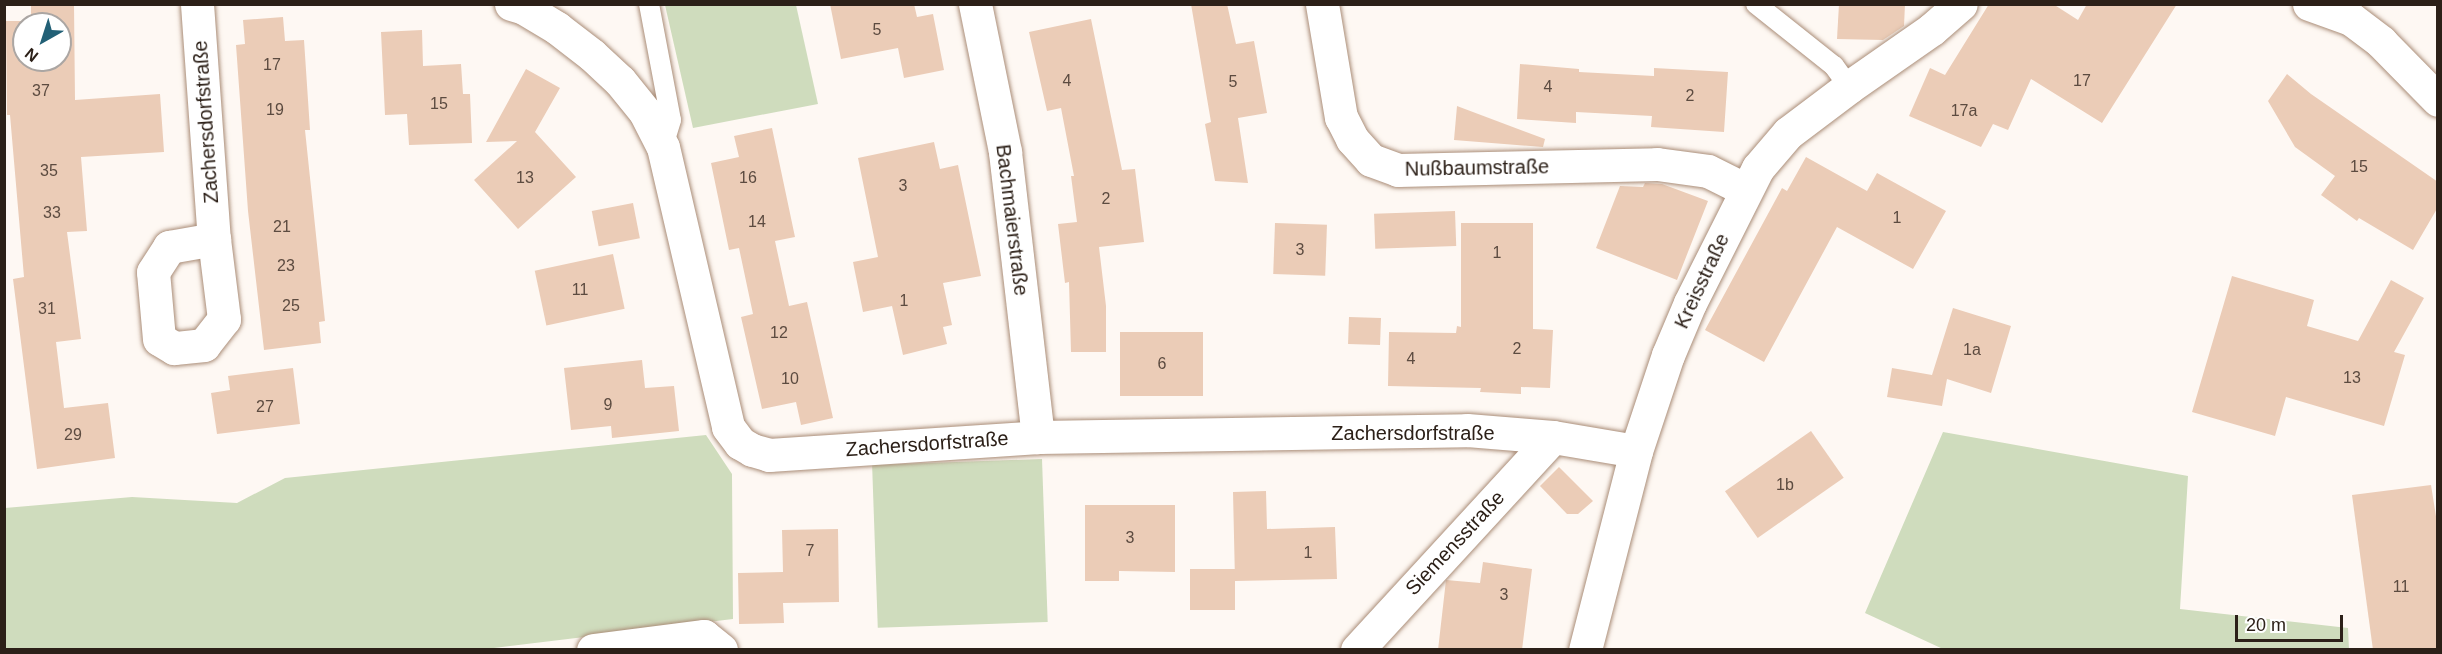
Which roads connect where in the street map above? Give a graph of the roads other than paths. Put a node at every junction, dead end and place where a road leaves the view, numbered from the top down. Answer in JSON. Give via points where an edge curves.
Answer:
{"nodes":[{"id":1,"x":197,"y":4,"type":"edge"},
{"id":2,"x":511,"y":4,"type":"edge"},
{"id":3,"x":649,"y":4,"type":"edge"},
{"id":4,"x":975,"y":4,"type":"edge"},
{"id":5,"x":1322,"y":4,"type":"edge"},
{"id":6,"x":1756,"y":4,"type":"edge"},
{"id":7,"x":1961,"y":4,"type":"edge"},
{"id":8,"x":2309,"y":4,"type":"edge"},
{"id":9,"x":1848,"y":87,"type":"junction"},
{"id":10,"x":2438,"y":100,"type":"edge"},
{"id":11,"x":663,"y":147,"type":"junction"},
{"id":12,"x":1746,"y":189,"type":"junction"},
{"id":13,"x":214,"y":239,"type":"dead end"},
{"id":14,"x":1038,"y":437,"type":"junction"},
{"id":15,"x":1553,"y":437,"type":"junction"},
{"id":16,"x":1636,"y":451,"type":"junction"},
{"id":17,"x":593,"y":650,"type":"edge"},
{"id":18,"x":721,"y":650,"type":"edge"},
{"id":19,"x":1357,"y":650,"type":"edge"},
{"id":20,"x":1585,"y":650,"type":"edge"}],
"edges":[{"from":1,"to":13,"type":"street","name":"Zachersdorfstraße"},
{"from":2,"to":11,"type":"street","name":"Zachersdorfstraße","via":[[557,28],[620,81],[645,112]]},
{"from":3,"to":11,"type":"lane","via":[[671,120]]},
{"from":4,"to":14,"type":"street","name":"Bachmaierstraße","via":[[1005,152]]},
{"from":5,"to":12,"type":"street","name":"Nußbaumstraße","via":[[1341,117],[1352,139],[1371,160],[1398,170],[1657,164],[1708,171]]},
{"from":6,"to":9,"type":"lane","via":[[1834,66]]},
{"from":7,"to":9,"type":"street","name":"Kreisstraße"},
{"from":8,"to":10,"type":"street","via":[[2351,19],[2381,42]]},
{"from":9,"to":12,"type":"street","name":"Kreisstraße","via":[[1788,133]]},
{"from":11,"to":14,"type":"street","name":"Zachersdorfstraße","via":[[728,427],[740,443],[770,455]]},
{"from":12,"to":16,"type":"street","name":"Kreisstraße","via":[[1668,355]]},
{"from":14,"to":15,"type":"street","name":"Zachersdorfstraße","via":[[1467,430]]},
{"from":15,"to":16,"type":"street","name":"Zachersdorfstraße"},
{"from":15,"to":19,"type":"street","name":"Siemensstraße"},
{"from":16,"to":20,"type":"street","name":"Kreisstraße"},
{"from":17,"to":18,"type":"street","via":[[704,636]]}]}
